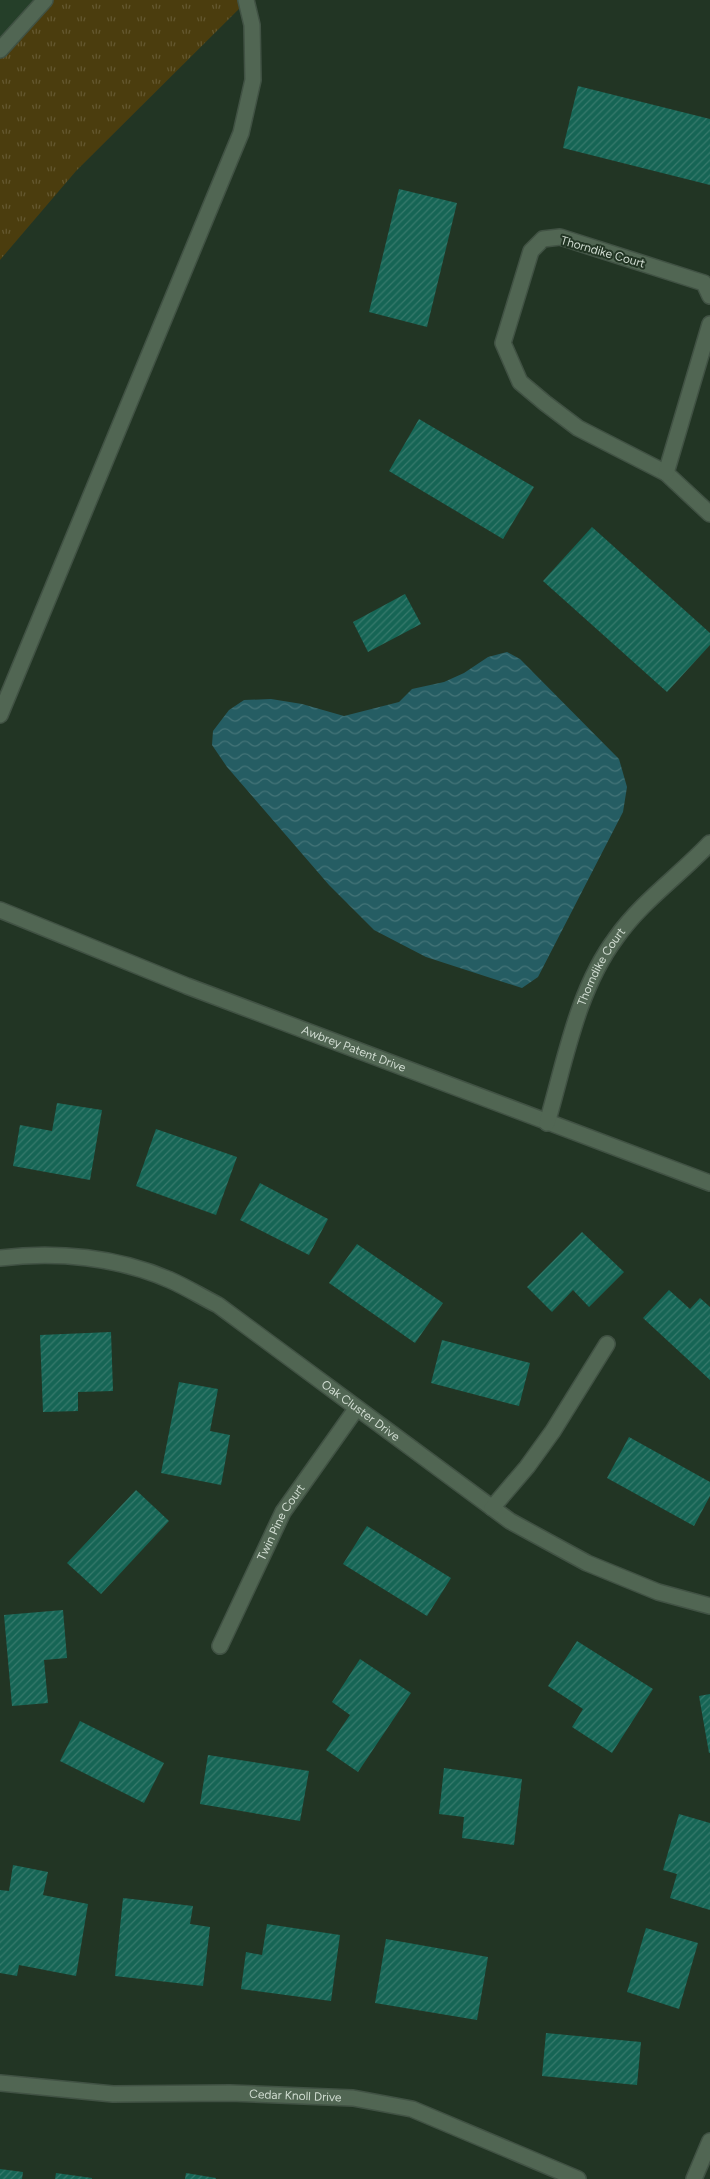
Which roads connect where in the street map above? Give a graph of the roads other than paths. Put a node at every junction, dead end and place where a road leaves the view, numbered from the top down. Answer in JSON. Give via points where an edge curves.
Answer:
{"nodes":[{"id":1,"x":45,"y":0,"type":"edge"},
{"id":2,"x":246,"y":0,"type":"edge"},
{"id":3,"x":0,"y":50,"type":"edge"},
{"id":4,"x":710,"y":296,"type":"edge"},
{"id":5,"x":710,"y":324,"type":"edge"},
{"id":6,"x":666,"y":473,"type":"junction"},
{"id":7,"x":710,"y":514,"type":"edge"},
{"id":8,"x":0,"y":714,"type":"edge"},
{"id":9,"x":710,"y":844,"type":"edge"},
{"id":10,"x":0,"y":910,"type":"edge"},
{"id":11,"x":547,"y":1123,"type":"junction"},
{"id":12,"x":710,"y":1183,"type":"edge"},
{"id":13,"x":0,"y":1258,"type":"edge"},
{"id":14,"x":607,"y":1344,"type":"dead end"},
{"id":15,"x":356,"y":1409,"type":"junction"},
{"id":16,"x":492,"y":1508,"type":"junction"},
{"id":17,"x":710,"y":1606,"type":"edge"},
{"id":18,"x":220,"y":1646,"type":"dead end"},
{"id":19,"x":0,"y":2083,"type":"edge"},
{"id":20,"x":710,"y":2141,"type":"edge"},
{"id":21,"x":578,"y":2179,"type":"edge"},
{"id":22,"x":694,"y":2179,"type":"edge"}],
"edges":[{"from":1,"to":3,"type":"street"},
{"from":2,"to":8,"type":"street","via":[[252,25],[253,80],[241,133]]},
{"from":4,"to":6,"type":"street","name":"Thorndike Court","via":[[704,283],[560,238],[542,239],[531,251],[503,342],[520,382],[545,403],[578,428]]},
{"from":5,"to":6,"type":"street"},
{"from":6,"to":7,"type":"street","name":"Thorndike Court"},
{"from":9,"to":11,"type":"street","name":"Thorndike Court","via":[[651,896],[615,938],[586,990]]},
{"from":10,"to":11,"type":"street","name":"Awbrey Patent Drive","via":[[186,986]]},
{"from":11,"to":12,"type":"street","name":"Awbrey Patent Drive"},
{"from":13,"to":15,"type":"street","name":"Oak Cluster Drive","via":[[48,1255],[88,1258],[117,1263],[169,1280],[218,1305]]},
{"from":14,"to":16,"type":"street","via":[[553,1431],[527,1468]]},
{"from":15,"to":16,"type":"street","name":"Oak Cluster Drive"},
{"from":15,"to":18,"type":"street","name":"Twin Pine Court","via":[[283,1512]]},
{"from":16,"to":17,"type":"street","name":"Oak Cluster Drive","via":[[587,1564],[658,1592]]},
{"from":19,"to":21,"type":"street","name":"Cedar Knoll Drive","via":[[113,2094],[230,2093],[353,2098],[412,2109]]},
{"from":20,"to":22,"type":"street"}]}
